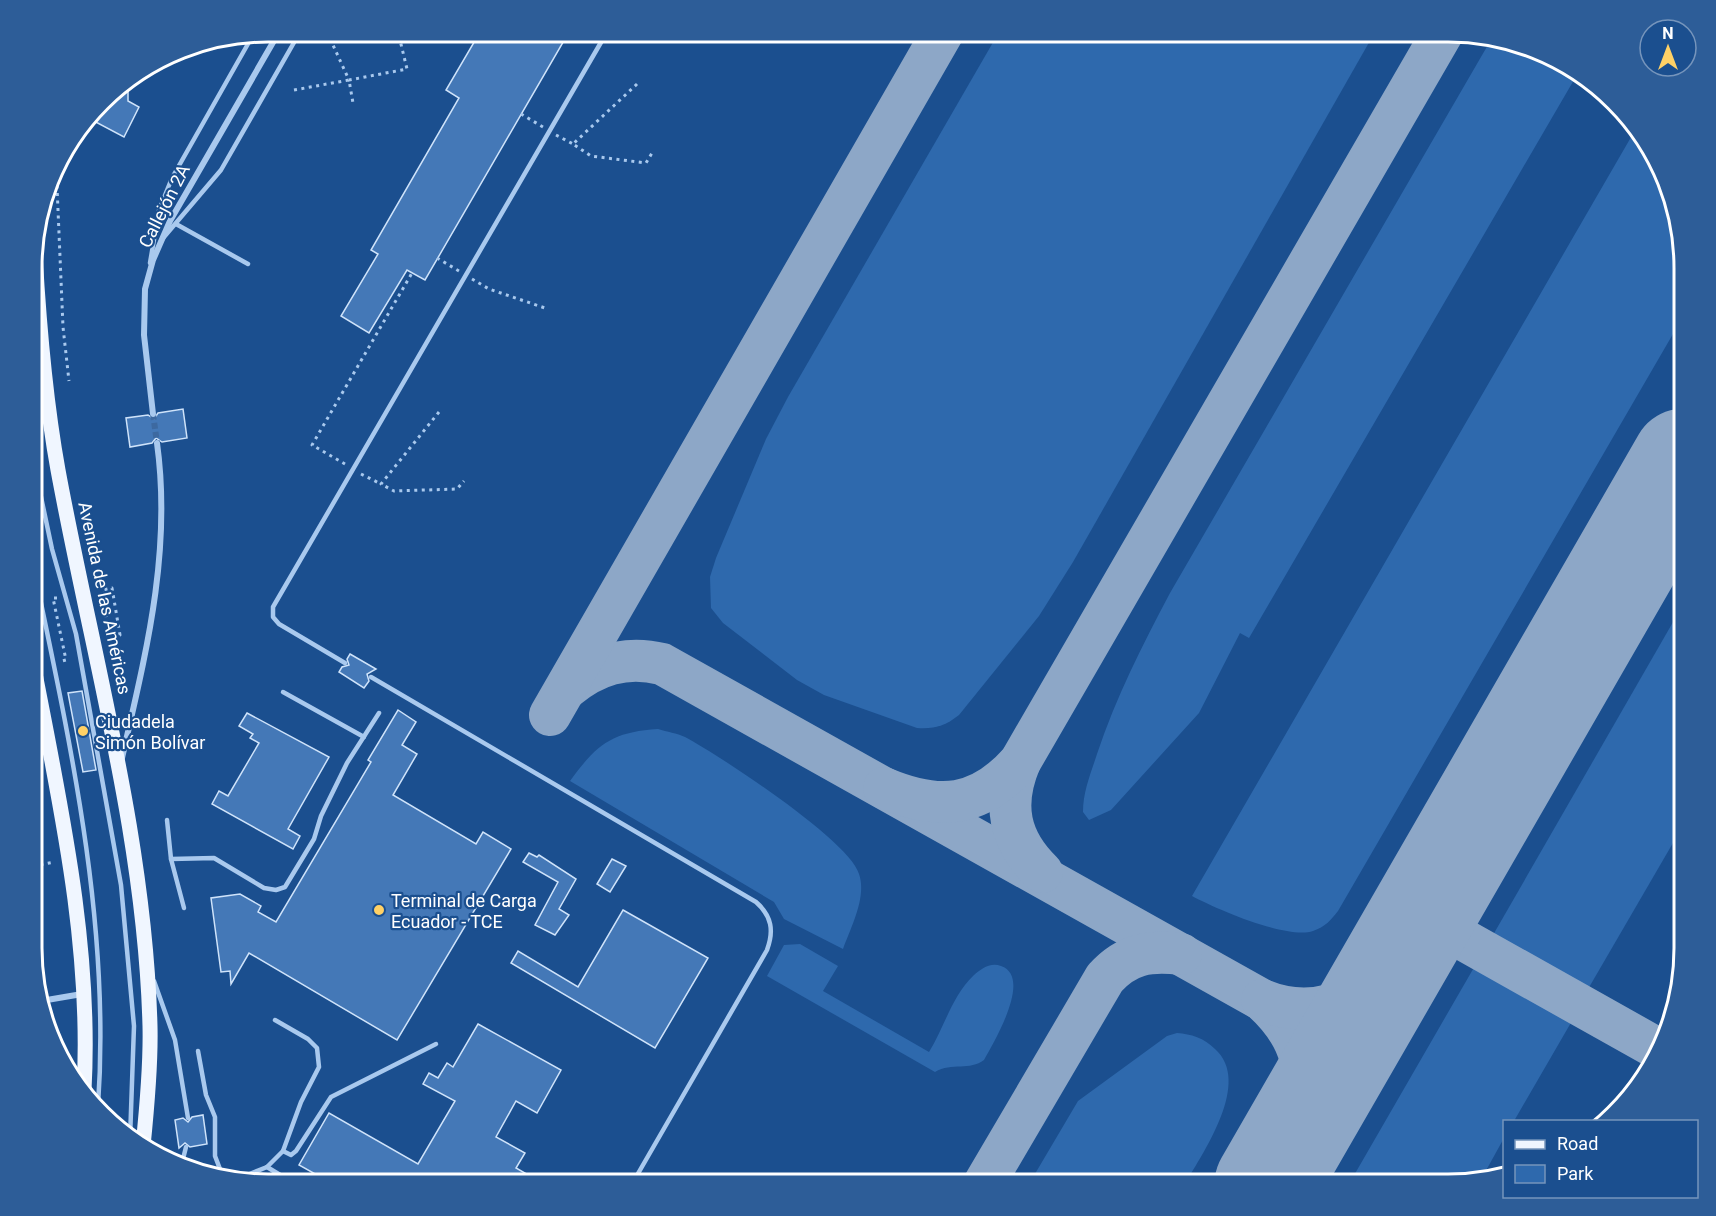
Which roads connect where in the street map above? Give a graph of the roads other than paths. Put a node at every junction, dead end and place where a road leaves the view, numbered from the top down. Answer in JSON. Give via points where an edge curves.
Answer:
{"nodes":[{"id":1,"x":273,"y":42,"type":"edge"},
{"id":2,"x":294,"y":42,"type":"edge"},
{"id":3,"x":601,"y":42,"type":"edge"},
{"id":4,"x":249,"y":43,"type":"edge"},
{"id":5,"x":176,"y":224,"type":"junction"},
{"id":6,"x":159,"y":244,"type":"junction"},
{"id":7,"x":248,"y":264,"type":"dead end"},
{"id":8,"x":145,"y":289,"type":"junction"},
{"id":9,"x":42,"y":329,"type":"edge"},
{"id":10,"x":153,"y":414,"type":"tunnel mouth"},
{"id":11,"x":158,"y":443,"type":"tunnel mouth"},
{"id":12,"x":42,"y":502,"type":"edge"},
{"id":13,"x":42,"y":608,"type":"edge"},
{"id":14,"x":345,"y":663,"type":"dead end"},
{"id":15,"x":371,"y":677,"type":"dead end"},
{"id":16,"x":283,"y":692,"type":"dead end"},
{"id":17,"x":42,"y":710,"type":"edge"},
{"id":18,"x":379,"y":713,"type":"dead end"},
{"id":19,"x":364,"y":737,"type":"junction"},
{"id":20,"x":120,"y":765,"type":"junction"},
{"id":21,"x":167,"y":820,"type":"dead end"},
{"id":22,"x":171,"y":859,"type":"junction"},
{"id":23,"x":184,"y":908,"type":"dead end"},
{"id":24,"x":146,"y":958,"type":"junction"},
{"id":25,"x":85,"y":993,"type":"junction"},
{"id":26,"x":48,"y":1000,"type":"edge"},
{"id":27,"x":275,"y":1020,"type":"dead end"},
{"id":28,"x":436,"y":1044,"type":"dead end"},
{"id":29,"x":198,"y":1051,"type":"dead end"},
{"id":30,"x":84,"y":1078,"type":"edge"},
{"id":31,"x":98,"y":1097,"type":"edge"},
{"id":32,"x":189,"y":1118,"type":"dead end"},
{"id":33,"x":130,"y":1127,"type":"edge"},
{"id":34,"x":144,"y":1136,"type":"edge"},
{"id":35,"x":186,"y":1147,"type":"dead end"},
{"id":36,"x":283,"y":1151,"type":"junction"},
{"id":37,"x":183,"y":1157,"type":"edge"},
{"id":38,"x":267,"y":1167,"type":"junction"},
{"id":39,"x":220,"y":1169,"type":"edge"},
{"id":40,"x":251,"y":1174,"type":"edge"},
{"id":41,"x":279,"y":1174,"type":"edge"},
{"id":42,"x":638,"y":1174,"type":"edge"}],
"edges":[{"from":1,"to":6,"type":"street","name":"Callejón 2A"},
{"from":2,"to":5,"type":"lane","via":[[221,170]]},
{"from":3,"to":14,"type":"lane","via":[[273,608],[273,617],[279,624]]},
{"from":4,"to":8,"type":"lane","via":[[168,185],[159,210]]},
{"from":5,"to":6,"type":"lane"},
{"from":5,"to":7,"type":"lane"},
{"from":6,"to":8,"type":"street","name":"Callejón 2A"},
{"from":8,"to":10,"type":"street","name":"Callejón 2A","via":[[144,335]]},
{"from":9,"to":20,"type":"main road","name":"Avenida de las Américas","via":[[50,422]]},
{"from":11,"to":20,"type":"street","via":[[163,508],[157,591],[148,648]]},
{"from":12,"to":33,"type":"lane","name":"Avenida de las Américas","via":[[76,634],[121,885],[134,1026]]},
{"from":13,"to":31,"type":"lane","via":[[74,760],[95,919],[101,1007]]},
{"from":15,"to":42,"type":"lane","via":[[765,910],[772,930],[767,950]]},
{"from":16,"to":19,"type":"lane"},
{"from":17,"to":25,"type":"main road","via":[[70,858]]},
{"from":18,"to":19,"type":"lane"},
{"from":19,"to":22,"type":"lane","via":[[321,816],[314,839],[285,887],[264,888],[214,858]]},
{"from":20,"to":24,"type":"main road","name":"Avenida de las Américas"},
{"from":21,"to":22,"type":"lane"},
{"from":22,"to":23,"type":"lane"},
{"from":24,"to":32,"type":"lane","via":[[175,1040]]},
{"from":24,"to":34,"type":"main road","name":"Avenida de las Américas","via":[[150,1027]]},
{"from":25,"to":26,"type":"street"},
{"from":25,"to":30,"type":"main road"},
{"from":27,"to":36,"type":"lane","via":[[308,1039],[317,1048],[320,1059]]},
{"from":28,"to":36,"type":"lane","via":[[331,1097],[296,1151],[291,1155]]},
{"from":29,"to":39,"type":"lane","via":[[206,1095],[215,1117],[215,1156]]},
{"from":35,"to":37,"type":"lane"},
{"from":36,"to":38,"type":"lane"},
{"from":38,"to":40,"type":"lane"},
{"from":38,"to":41,"type":"lane"}]}
